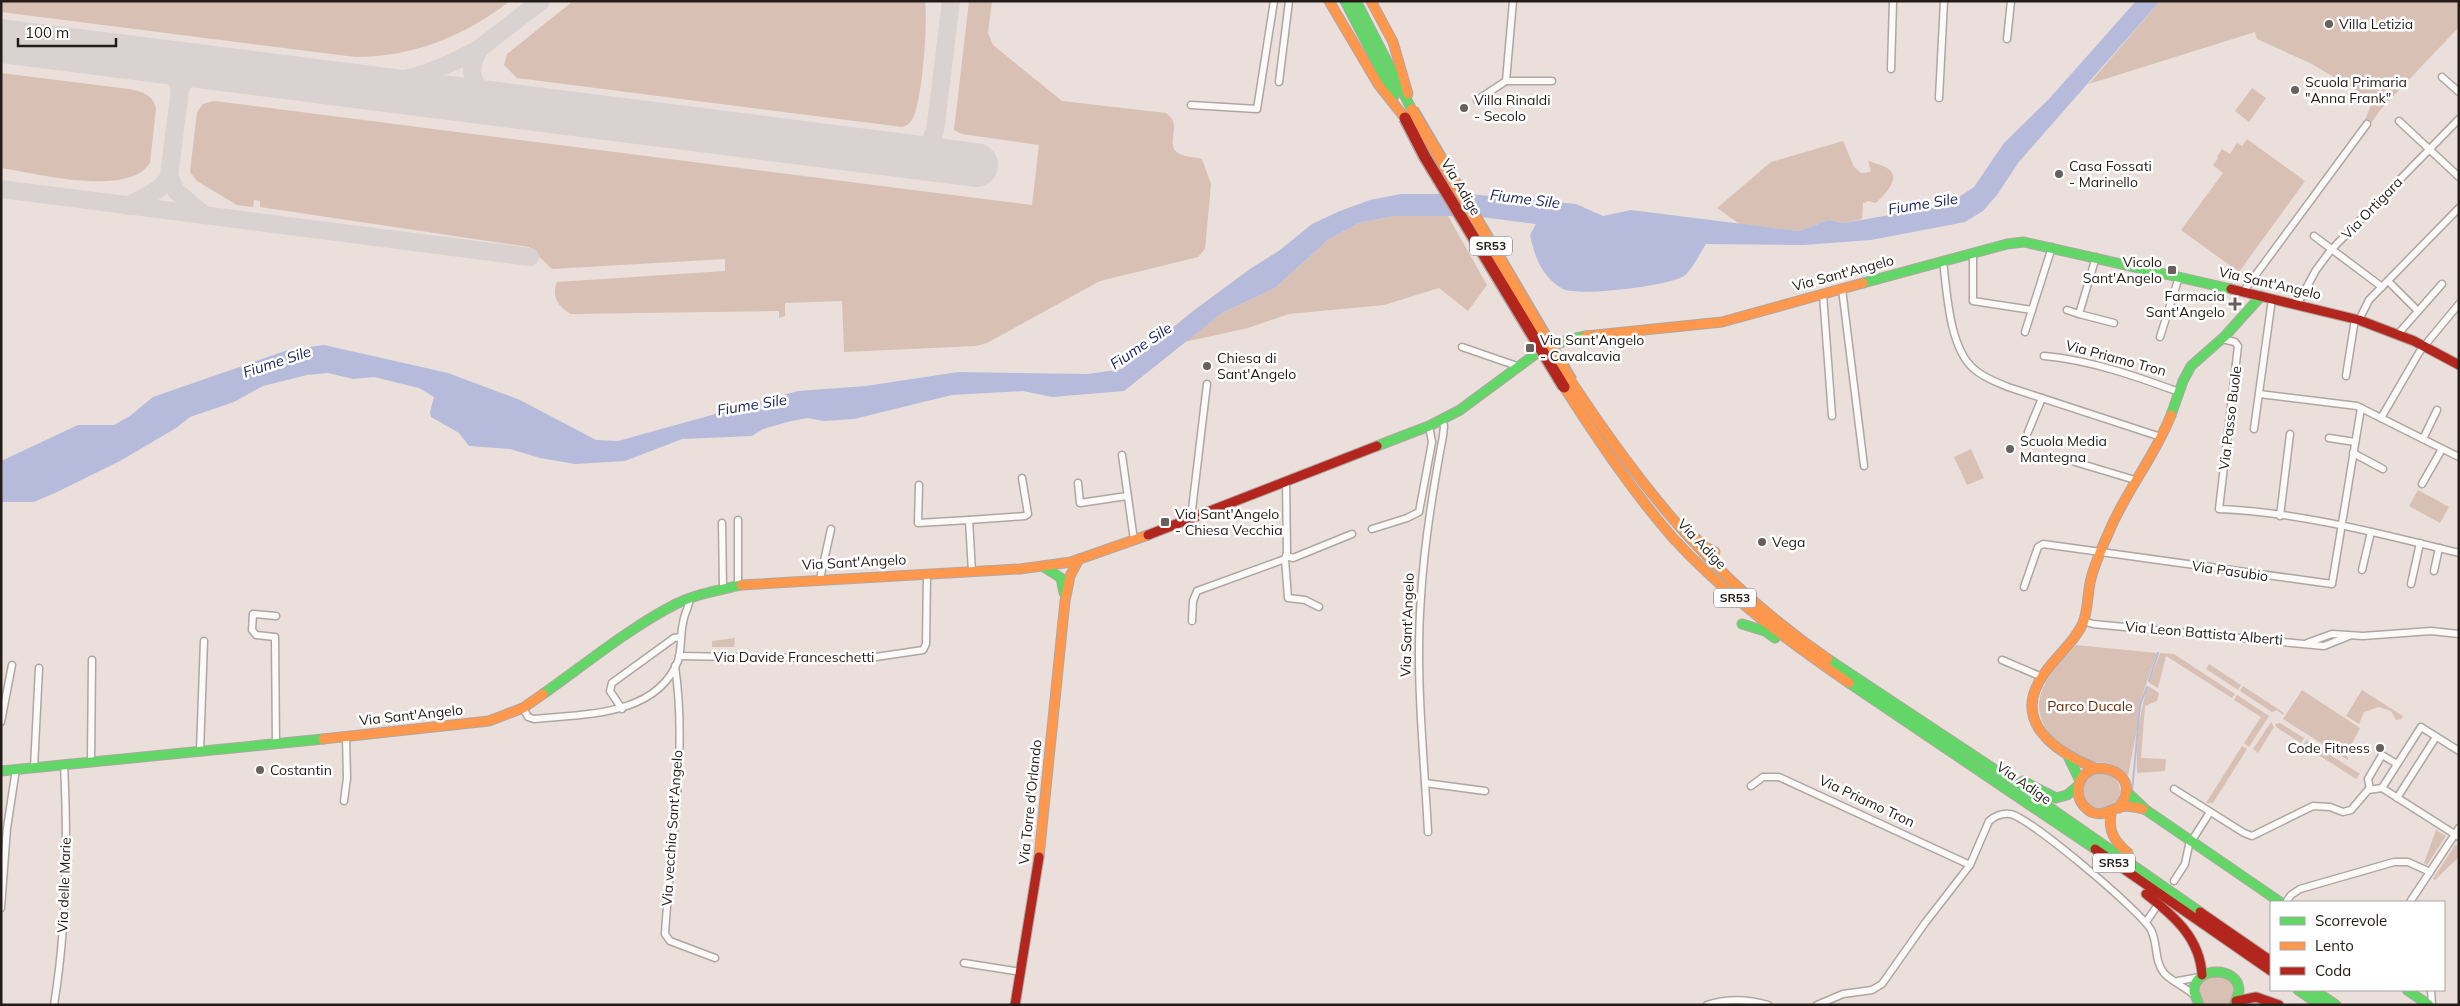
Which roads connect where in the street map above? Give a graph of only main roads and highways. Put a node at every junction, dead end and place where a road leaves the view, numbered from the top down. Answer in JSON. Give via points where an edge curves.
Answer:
{"nodes":[{"id":1,"x":1329,"y":1,"type":"edge"},
{"id":2,"x":1345,"y":1,"type":"edge"},
{"id":3,"x":1356,"y":1,"type":"edge"},
{"id":4,"x":1371,"y":1,"type":"edge"},
{"id":5,"x":1408,"y":114,"type":"junction"},
{"id":6,"x":2266,"y":298,"type":"junction"},
{"id":7,"x":2459,"y":366,"type":"edge"},
{"id":8,"x":1567,"y":384,"type":"junction"},
{"id":9,"x":1652,"y":498,"type":"junction"},
{"id":10,"x":1715,"y":552,"type":"dead end"},
{"id":11,"x":1079,"y":559,"type":"junction"},
{"id":12,"x":1063,"y":564,"type":"junction"},
{"id":13,"x":1044,"y":567,"type":"junction"},
{"id":14,"x":1066,"y":578,"type":"junction"},
{"id":15,"x":1742,"y":624,"type":"dead end"},
{"id":16,"x":1820,"y":664,"type":"junction"},
{"id":17,"x":1972,"y":754,"type":"junction"},
{"id":18,"x":2069,"y":758,"type":"junction"},
{"id":19,"x":2095,"y":768,"type":"junction"},
{"id":20,"x":1,"y":771,"type":"edge"},
{"id":21,"x":2079,"y":784,"type":"junction"},
{"id":22,"x":2126,"y":791,"type":"junction"},
{"id":23,"x":2018,"y":797,"type":"junction"},
{"id":24,"x":2115,"y":810,"type":"junction"},
{"id":25,"x":2146,"y":810,"type":"junction"},
{"id":26,"x":2279,"y":901,"type":"edge"},
{"id":27,"x":2217,"y":923,"type":"junction"},
{"id":28,"x":2270,"y":960,"type":"edge"},
{"id":29,"x":2270,"y":970,"type":"edge"},
{"id":30,"x":2201,"y":976,"type":"junction"},
{"id":31,"x":2299,"y":991,"type":"edge"},
{"id":32,"x":2315,"y":991,"type":"edge"},
{"id":33,"x":2409,"y":991,"type":"edge"},
{"id":34,"x":2197,"y":1000,"type":"edge"},
{"id":35,"x":2235,"y":1004,"type":"edge"},
{"id":36,"x":1015,"y":1005,"type":"edge"},
{"id":37,"x":2279,"y":1005,"type":"edge"},
{"id":38,"x":2320,"y":1005,"type":"edge"},
{"id":39,"x":2336,"y":1005,"type":"edge"},
{"id":40,"x":2430,"y":1005,"type":"edge"}],
"edges":[{"from":1,"to":5,"type":"main road","via":[[1378,84]]},
{"from":2,"to":5,"type":"main road","name":"Via Adige","number":"SR53"},
{"from":3,"to":5,"type":"main road","name":"Via Adige","number":"SR53"},
{"from":4,"to":5,"type":"main road","via":[[1393,42],[1406,82]]},
{"from":5,"to":8,"type":"main road","name":"Via Adige","number":"SR53","bridge":true},
{"from":6,"to":7,"type":"main road","name":"Via Sant'Angelo","via":[[2357,319],[2425,346]]},
{"from":6,"to":11,"type":"main road","name":"Via Sant'Angelo","via":[[2052,247],[2016,242],[1712,324],[1577,337],[1544,349],[1517,366],[1473,402],[1429,426]]},
{"from":6,"to":18,"type":"main road","name":"Via Priamo Tron","via":[[2195,361],[2160,437],[2120,507],[2091,577],[2083,621],[2036,686],[2032,700],[2035,720],[2047,741]]},
{"from":8,"to":9,"type":"main road","name":"Via Adige","number":"SR53"},
{"from":8,"to":16,"type":"main road","name":"Via Adige","number":"SR53","via":[[1626,479],[1691,556],[1739,602]]},
{"from":9,"to":10,"type":"main road","via":[[1673,511],[1703,546]]},
{"from":9,"to":17,"type":"main road","name":"Via Adige","number":"SR53","via":[[1688,540],[1769,616]]},
{"from":11,"to":12,"type":"main road","name":"Via Sant'Angelo"},
{"from":11,"to":14,"type":"main road","name":"Via Torre d'Orlando"},
{"from":12,"to":13,"type":"main road","name":"Via Sant'Angelo"},
{"from":12,"to":14,"type":"main road"},
{"from":13,"to":14,"type":"main road"},
{"from":13,"to":20,"type":"main road","name":"Via Sant'Angelo","via":[[820,579],[723,588],[690,598],[650,619],[523,708],[498,719],[467,725]]},
{"from":14,"to":36,"type":"main road","name":"Via Torre d'Orlando","via":[[1037,880]]},
{"from":15,"to":16,"type":"main road","via":[[1765,631],[1794,652]]},
{"from":16,"to":23,"type":"main road","name":"Via Adige","number":"SR53"},
{"from":17,"to":21,"type":"main road","via":[[2050,796],[2061,797]]},
{"from":17,"to":27,"type":"main road","name":"Via Adige","number":"SR53"},
{"from":18,"to":19,"type":"main road","name":"Via Priamo Tron"},
{"from":18,"to":21,"type":"main road","name":"Via Priamo Tron"},
{"from":19,"to":21,"type":"main road","via":[[2088,771]]},
{"from":19,"to":22,"type":"main road","name":"Via Priamo Tron","via":[[2110,768],[2116,772]]},
{"from":21,"to":24,"type":"main road","name":"Via Priamo Tron","via":[[2080,801],[2090,812],[2104,815]]},
{"from":22,"to":24,"type":"main road"},
{"from":22,"to":25,"type":"main road"},
{"from":23,"to":29,"type":"main road","name":"Via Adige","number":"SR53"},
{"from":23,"to":30,"type":"main road","via":[[2046,824],[2172,916],[2199,950]]},
{"from":24,"to":25,"type":"main road","name":"Via Priamo Tron","via":[[2128,806]]},
{"from":24,"to":27,"type":"main road","via":[[2109,828],[2114,841],[2198,903]]},
{"from":25,"to":26,"type":"main road"},
{"from":27,"to":28,"type":"main road","name":"Via Adige","number":"SR53"},
{"from":30,"to":34,"type":"main road","via":[[2196,983]]},
{"from":30,"to":35,"type":"main road","via":[[2216,970],[2230,975],[2238,987]]},
{"from":31,"to":38,"type":"main road"},
{"from":32,"to":39,"type":"main road"},
{"from":33,"to":40,"type":"main road"},
{"from":35,"to":37,"type":"main road","via":[[2256,997]]}]}
